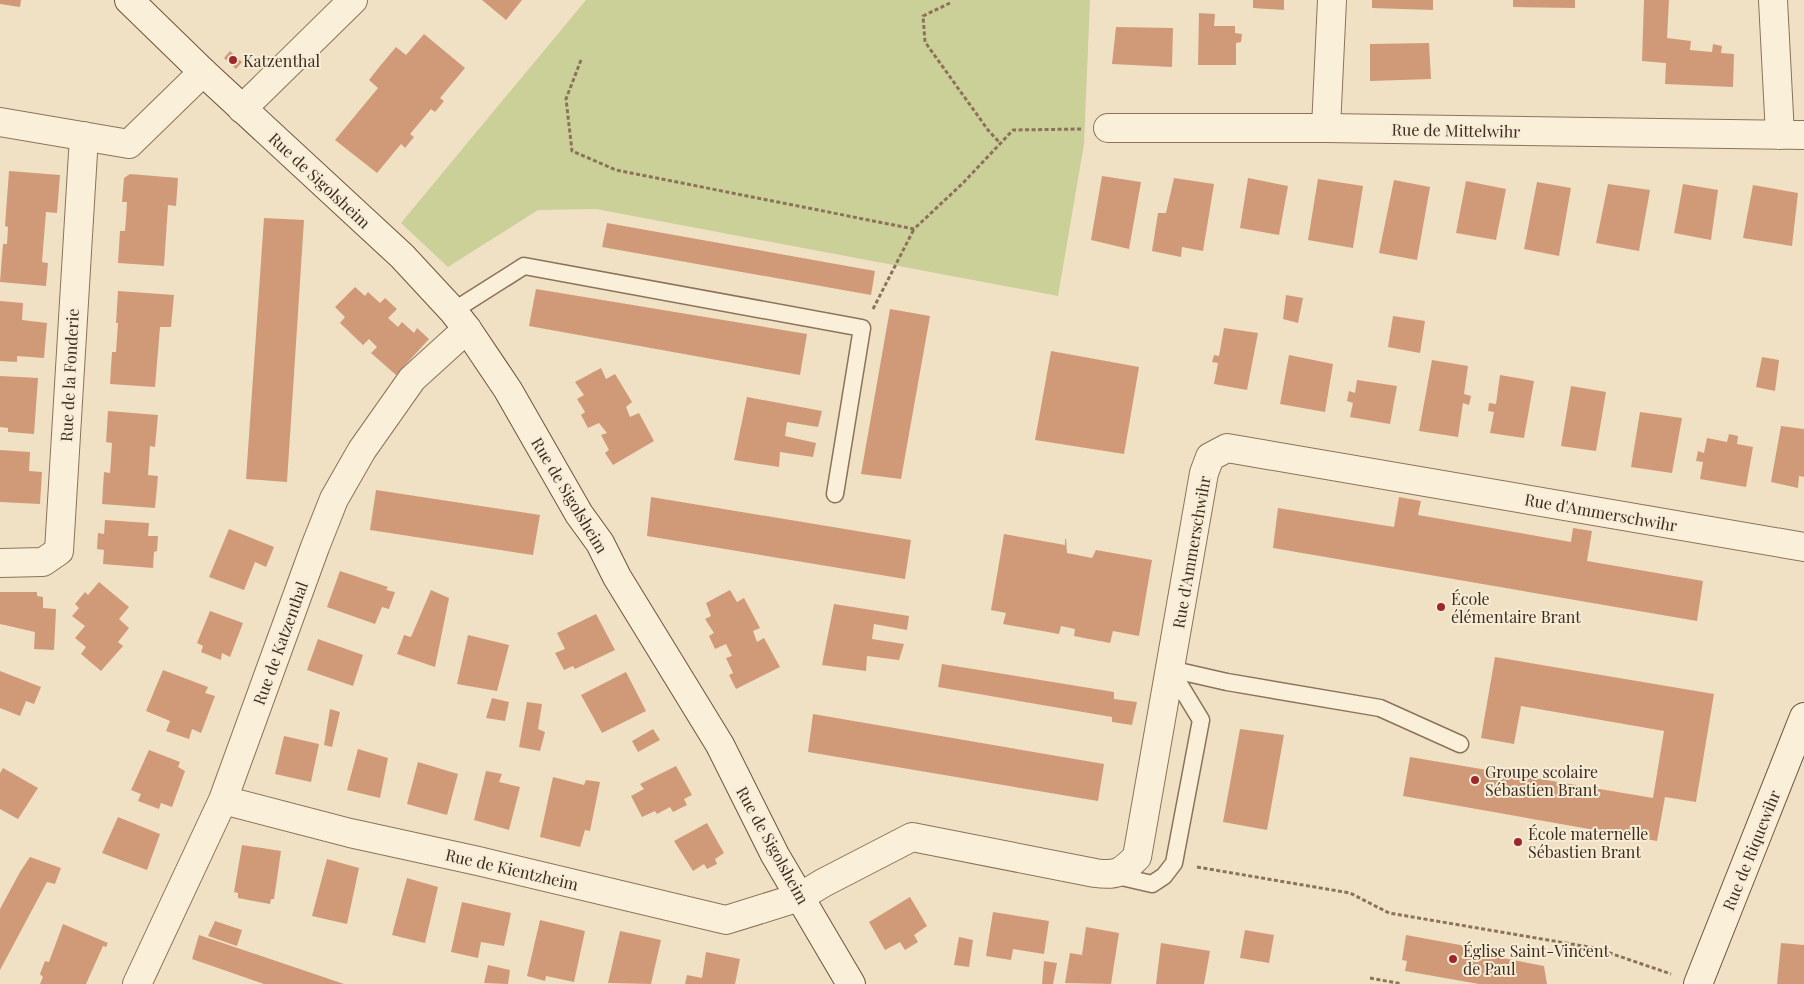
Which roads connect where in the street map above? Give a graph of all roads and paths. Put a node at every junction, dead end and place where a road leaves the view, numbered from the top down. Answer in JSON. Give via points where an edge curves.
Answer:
{"nodes":[{"id":1,"x":129,"y":0,"type":"edge"},
{"id":2,"x":353,"y":0,"type":"edge"},
{"id":3,"x":1332,"y":0,"type":"edge"},
{"id":4,"x":1773,"y":0,"type":"edge"},
{"id":5,"x":950,"y":3,"type":"dead end"},
{"id":6,"x":581,"y":60,"type":"dead end"},
{"id":7,"x":203,"y":72,"type":"junction"},
{"id":8,"x":242,"y":109,"type":"junction"},
{"id":9,"x":0,"y":122,"type":"edge"},
{"id":10,"x":1108,"y":128,"type":"joint"},
{"id":11,"x":1326,"y":128,"type":"junction"},
{"id":12,"x":1792,"y":135,"type":"edge"},
{"id":13,"x":84,"y":136,"type":"junction"},
{"id":14,"x":1000,"y":143,"type":"junction"},
{"id":15,"x":914,"y":230,"type":"junction"},
{"id":16,"x":460,"y":320,"type":"junction"},
{"id":17,"x":862,"y":328,"type":"junction"},
{"id":18,"x":835,"y":494,"type":"dead end"},
{"id":19,"x":1804,"y":547,"type":"edge"},
{"id":20,"x":0,"y":563,"type":"edge"},
{"id":21,"x":1170,"y":669,"type":"junction"},
{"id":22,"x":1804,"y":717,"type":"edge"},
{"id":23,"x":1460,"y":744,"type":"dead end"},
{"id":24,"x":223,"y":800,"type":"junction"},
{"id":25,"x":1174,"y":863,"type":"junction"},
{"id":26,"x":1113,"y":876,"type":"junction"},
{"id":27,"x":800,"y":897,"type":"junction"},
{"id":28,"x":1370,"y":978,"type":"dead end"},
{"id":29,"x":136,"y":984,"type":"edge"},
{"id":30,"x":852,"y":984,"type":"edge"},
{"id":31,"x":1402,"y":984,"type":"edge"},
{"id":32,"x":1698,"y":984,"type":"edge"}],
"edges":[{"from":1,"to":7,"type":"street","name":"Rue de Sigolsheim"},
{"from":2,"to":8,"type":"street"},
{"from":3,"to":11,"type":"street"},
{"from":4,"to":12,"type":"street"},
{"from":5,"to":14,"type":"path","via":[[923,16],[925,42]]},
{"from":6,"to":15,"type":"path","via":[[566,99],[572,151],[616,170]]},
{"from":7,"to":8,"type":"street","name":"Rue de Sigolsheim"},
{"from":7,"to":13,"type":"street","via":[[129,144]]},
{"from":8,"to":16,"type":"street","name":"Rue de Sigolsheim","via":[[402,256]]},
{"from":9,"to":13,"type":"street"},
{"from":10,"to":11,"type":"street","name":"Rue de Mittelwihr"},
{"from":10,"to":14,"type":"path","via":[[1013,130]]},
{"from":11,"to":12,"type":"street","name":"Rue de Mittelwihr"},
{"from":13,"to":20,"type":"street","name":"Rue de la Fonderie","via":[[59,551],[43,562]]},
{"from":14,"to":15,"type":"path"},
{"from":15,"to":17,"type":"path"},
{"from":16,"to":17,"type":"lane","via":[[524,266]]},
{"from":16,"to":24,"type":"street","name":"Rue de Katzenthal","via":[[412,379],[362,450],[334,499]]},
{"from":16,"to":27,"type":"street","name":"Rue de Sigolsheim","via":[[508,390],[579,514],[600,543],[617,577],[720,745],[775,855]]},
{"from":17,"to":18,"type":"lane"},
{"from":19,"to":21,"type":"street","name":"Rue d'Ammerschwihr","via":[[1227,448],[1210,457],[1204,473]]},
{"from":21,"to":23,"type":"lane","via":[[1380,708]]},
{"from":21,"to":25,"type":"lane","via":[[1201,720]]},
{"from":21,"to":26,"type":"street","name":"Rue d'Ammerschwihr","via":[[1137,857]]},
{"from":22,"to":32,"type":"street","name":"Rue de Riquewihr"},
{"from":24,"to":27,"type":"street","name":"Rue de Kientzheim","via":[[726,920]]},
{"from":24,"to":29,"type":"street","name":"Rue de Katzenthal"},
{"from":25,"to":26,"type":"lane","via":[[1152,884]]},
{"from":25,"to":32,"type":"path","via":[[1350,893],[1389,912],[1595,948]]},
{"from":26,"to":27,"type":"street","via":[[912,838]]},
{"from":27,"to":30,"type":"street","name":"Rue de Sigolsheim"},
{"from":28,"to":31,"type":"path"}]}
